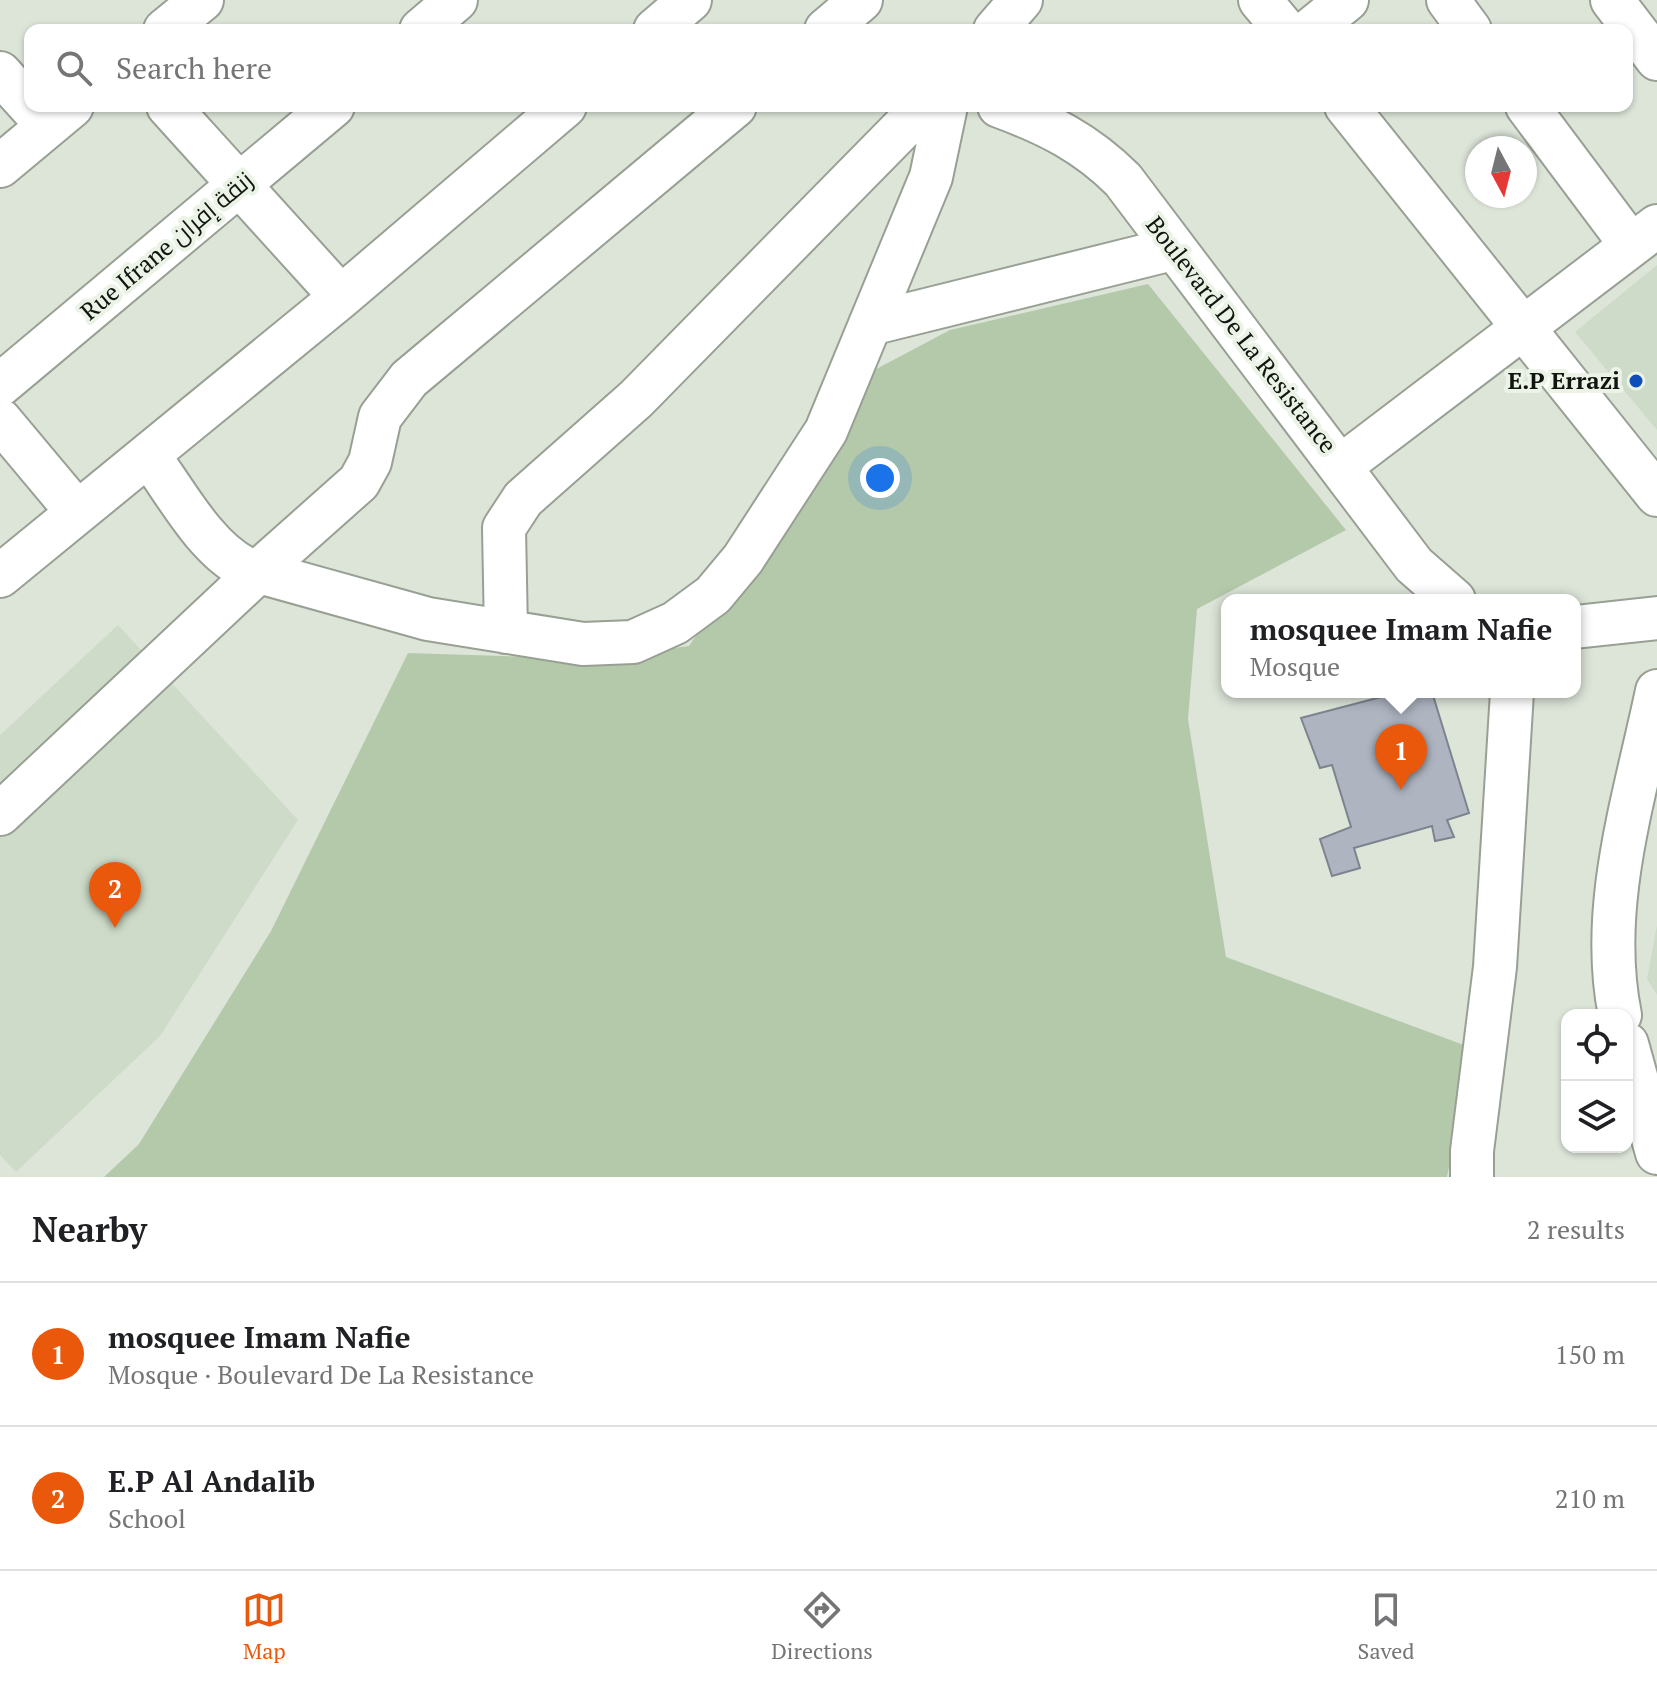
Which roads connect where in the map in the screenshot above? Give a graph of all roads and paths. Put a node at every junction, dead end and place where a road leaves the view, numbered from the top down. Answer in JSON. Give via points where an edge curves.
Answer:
{"nodes":[{"id":1,"x":202,"y":0,"type":"edge"},
{"id":2,"x":456,"y":0,"type":"edge"},
{"id":3,"x":861,"y":0,"type":"edge"},
{"id":4,"x":1021,"y":0,"type":"edge"},
{"id":5,"x":1260,"y":0,"type":"edge"},
{"id":6,"x":1347,"y":0,"type":"edge"},
{"id":7,"x":1448,"y":0,"type":"edge"},
{"id":8,"x":1612,"y":0,"type":"edge"},
{"id":9,"x":172,"y":24,"type":"edge"},
{"id":10,"x":428,"y":24,"type":"edge"},
{"id":11,"x":833,"y":24,"type":"edge"},
{"id":12,"x":1000,"y":24,"type":"edge"},
{"id":13,"x":1280,"y":24,"type":"edge"},
{"id":14,"x":1317,"y":24,"type":"edge"},
{"id":15,"x":1466,"y":24,"type":"edge"},
{"id":16,"x":1630,"y":24,"type":"edge"},
{"id":17,"x":1633,"y":28,"type":"edge"},
{"id":18,"x":1657,"y":59,"type":"edge"},
{"id":19,"x":0,"y":73,"type":"edge"},
{"id":20,"x":24,"y":90,"type":"edge"},
{"id":21,"x":173,"y":112,"type":"edge"},
{"id":22,"x":326,"y":112,"type":"edge"},
{"id":23,"x":558,"y":112,"type":"edge"},
{"id":24,"x":728,"y":112,"type":"edge"},
{"id":25,"x":918,"y":112,"type":"edge"},
{"id":26,"x":945,"y":112,"type":"edge"},
{"id":27,"x":1013,"y":112,"type":"edge"},
{"id":28,"x":1351,"y":112,"type":"edge"},
{"id":29,"x":1532,"y":112,"type":"edge"},
{"id":30,"x":60,"y":116,"type":"edge"},
{"id":31,"x":0,"y":166,"type":"edge"},
{"id":32,"x":239,"y":186,"type":"junction"},
{"id":33,"x":1644,"y":236,"type":"edge"},
{"id":34,"x":1172,"y":249,"type":"junction"},
{"id":35,"x":341,"y":297,"type":"junction"},
{"id":36,"x":870,"y":324,"type":"junction"},
{"id":37,"x":1521,"y":329,"type":"junction"},
{"id":38,"x":0,"y":385,"type":"edge"},
{"id":39,"x":0,"y":420,"type":"edge"},
{"id":40,"x":149,"y":456,"type":"junction"},
{"id":41,"x":1341,"y":466,"type":"junction"},
{"id":42,"x":1657,"y":495,"type":"edge"},
{"id":43,"x":77,"y":512,"type":"junction"},
{"id":44,"x":260,"y":570,"type":"junction"},
{"id":45,"x":0,"y":576,"type":"edge"},
{"id":46,"x":1447,"y":594,"type":"edge"},
{"id":47,"x":1657,"y":618,"type":"edge"},
{"id":48,"x":1581,"y":626,"type":"edge"},
{"id":49,"x":506,"y":632,"type":"junction"},
{"id":50,"x":1657,"y":691,"type":"edge"},
{"id":51,"x":1512,"y":698,"type":"edge"},
{"id":52,"x":0,"y":814,"type":"edge"},
{"id":53,"x":1619,"y":1009,"type":"edge"},
{"id":54,"x":1633,"y":1066,"type":"edge"},
{"id":55,"x":1657,"y":1153,"type":"edge"},
{"id":56,"x":1472,"y":1177,"type":"edge"}],
"edges":[{"from":1,"to":9,"type":"street"},
{"from":2,"to":10,"type":"street"},
{"from":3,"to":11,"type":"street"},
{"from":4,"to":12,"type":"street"},
{"from":5,"to":13,"type":"street"},
{"from":6,"to":14,"type":"street"},
{"from":7,"to":15,"type":"street"},
{"from":8,"to":16,"type":"street"},
{"from":17,"to":18,"type":"street"},
{"from":19,"to":20,"type":"street"},
{"from":21,"to":32,"type":"street"},
{"from":22,"to":32,"type":"street","name":"Rue Ifrane زنقة إفران"},
{"from":23,"to":35,"type":"street"},
{"from":24,"to":44,"type":"street","via":[[409,379],[380,417],[370,462],[359,482]]},
{"from":25,"to":49,"type":"street","via":[[636,399],[523,499],[504,528]]},
{"from":26,"to":36,"type":"street","via":[[931,177]]},
{"from":27,"to":34,"type":"street","name":"Boulevard De La Resistance","via":[[1069,135],[1095,153],[1123,180]]},
{"from":28,"to":37,"type":"street"},
{"from":29,"to":33,"type":"street"},
{"from":30,"to":31,"type":"street"},
{"from":32,"to":35,"type":"street"},
{"from":32,"to":38,"type":"street","name":"Rue Ifrane زنقة إفران"},
{"from":33,"to":37,"type":"street"},
{"from":34,"to":36,"type":"street"},
{"from":34,"to":41,"type":"street","name":"Boulevard De La Resistance"},
{"from":35,"to":40,"type":"street"},
{"from":36,"to":49,"type":"street","via":[[826,431],[780,506],[713,595],[675,623],[633,642],[583,644]]},
{"from":37,"to":41,"type":"street"},
{"from":37,"to":42,"type":"street"},
{"from":39,"to":43,"type":"street"},
{"from":40,"to":43,"type":"street"},
{"from":40,"to":44,"type":"street","via":[[230,560]]},
{"from":41,"to":46,"type":"street","name":"Boulevard De La Resistance","via":[[1414,565]]},
{"from":43,"to":45,"type":"street"},
{"from":44,"to":49,"type":"street","via":[[428,619]]},
{"from":44,"to":52,"type":"street"},
{"from":47,"to":48,"type":"street"},
{"from":50,"to":53,"type":"street","via":[[1612,915],[1612,976]]},
{"from":51,"to":56,"type":"street","via":[[1495,967]]},
{"from":54,"to":55,"type":"street"}]}
